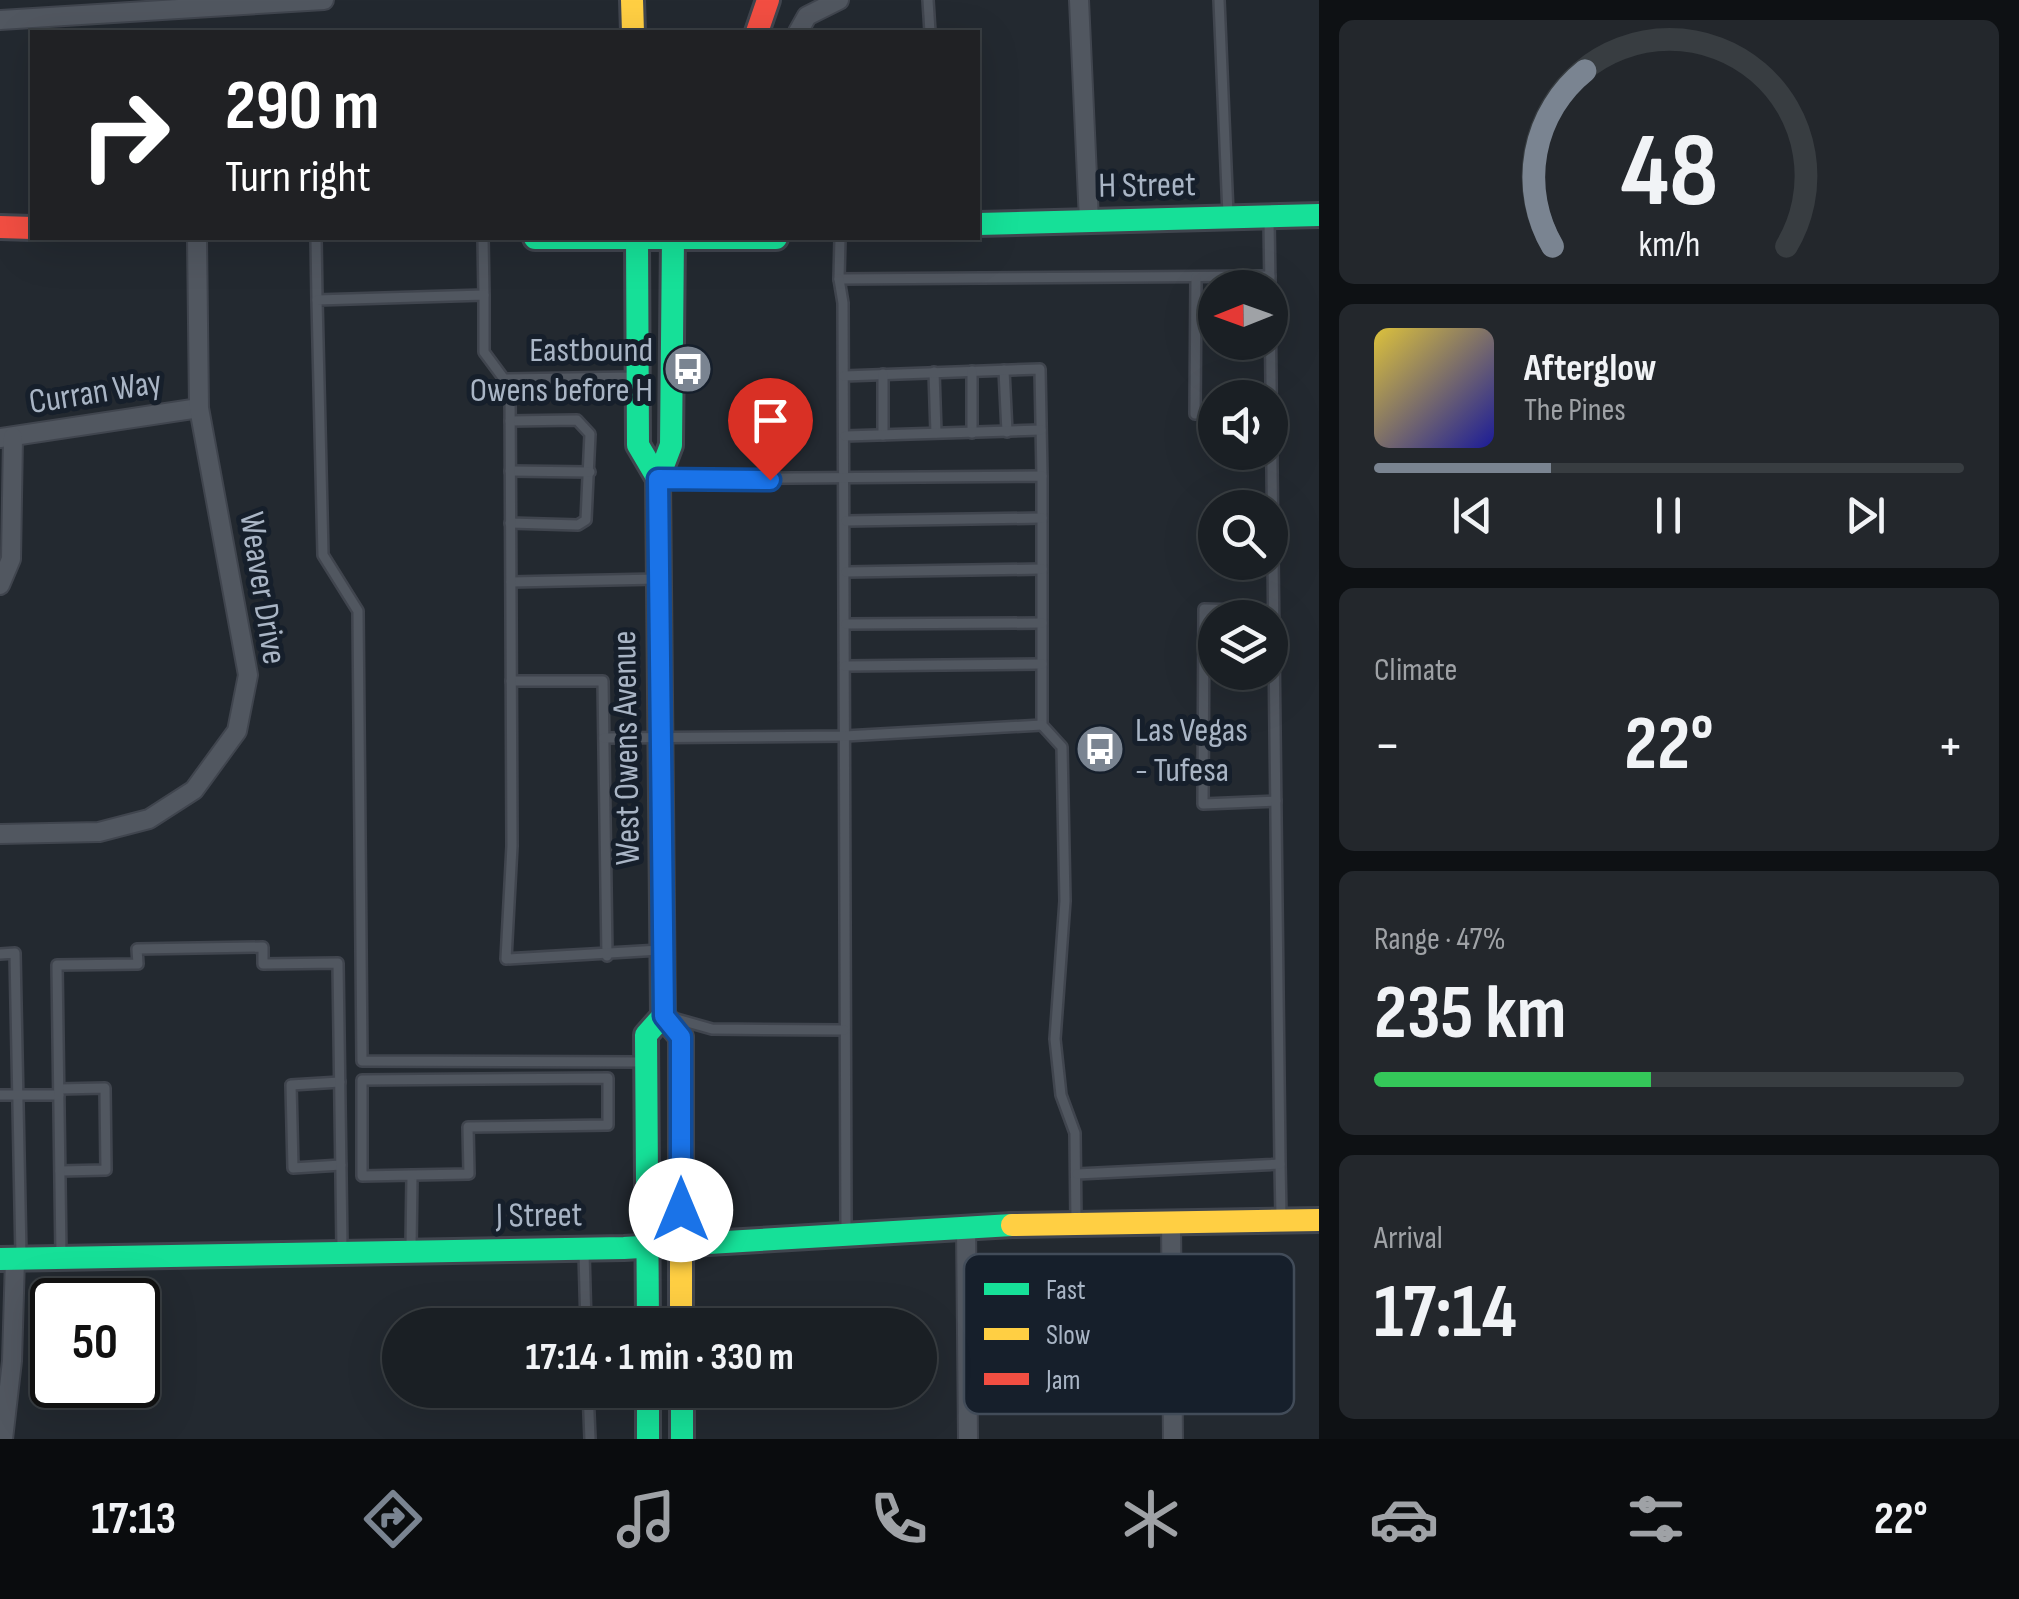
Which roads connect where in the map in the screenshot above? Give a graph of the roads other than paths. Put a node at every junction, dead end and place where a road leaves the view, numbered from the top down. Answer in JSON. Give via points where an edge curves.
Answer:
{"nodes":[{"id":1,"x":324,"y":0,"type":"edge"},
{"id":2,"x":632,"y":0,"type":"edge"},
{"id":3,"x":768,"y":0,"type":"edge"},
{"id":4,"x":839,"y":0,"type":"edge"},
{"id":5,"x":928,"y":0,"type":"edge"},
{"id":6,"x":1079,"y":0,"type":"edge"},
{"id":7,"x":1218,"y":0,"type":"edge"},
{"id":8,"x":165,"y":5,"type":"edge"},
{"id":9,"x":0,"y":20,"type":"edge"},
{"id":10,"x":803,"y":24,"type":"edge"},
{"id":11,"x":633,"y":30,"type":"edge"},
{"id":12,"x":758,"y":30,"type":"edge"},
{"id":13,"x":930,"y":30,"type":"edge"},
{"id":14,"x":1319,"y":215,"type":"edge"},
{"id":15,"x":1269,"y":216,"type":"junction"},
{"id":16,"x":1228,"y":217,"type":"junction"},
{"id":17,"x":1090,"y":221,"type":"junction"},
{"id":18,"x":980,"y":224,"type":"edge"},
{"id":19,"x":0,"y":228,"type":"edge"},
{"id":20,"x":30,"y":228,"type":"edge"},
{"id":21,"x":197,"y":240,"type":"edge"},
{"id":22,"x":316,"y":240,"type":"edge"},
{"id":23,"x":483,"y":240,"type":"edge"},
{"id":24,"x":637,"y":240,"type":"edge"},
{"id":25,"x":673,"y":240,"type":"edge"},
{"id":26,"x":840,"y":240,"type":"edge"},
{"id":27,"x":1270,"y":270,"type":"edge"},
{"id":28,"x":1196,"y":277,"type":"joint"},
{"id":29,"x":839,"y":279,"type":"junction"},
{"id":30,"x":484,"y":295,"type":"junction"},
{"id":31,"x":318,"y":300,"type":"junction"},
{"id":32,"x":1004,"y":370,"type":"junction"},
{"id":33,"x":972,"y":371,"type":"junction"},
{"id":34,"x":934,"y":372,"type":"junction"},
{"id":35,"x":884,"y":374,"type":"junction"},
{"id":36,"x":844,"y":376,"type":"junction"},
{"id":37,"x":638,"y":377,"type":"junction"},
{"id":38,"x":504,"y":379,"type":"junction"},
{"id":39,"x":199,"y":408,"type":"junction"},
{"id":40,"x":1198,"y":414,"type":"edge"},
{"id":41,"x":510,"y":421,"type":"junction"},
{"id":42,"x":1041,"y":430,"type":"junction"},
{"id":43,"x":972,"y":432,"type":"junction"},
{"id":44,"x":1007,"y":432,"type":"junction"},
{"id":45,"x":936,"y":434,"type":"junction"},
{"id":46,"x":883,"y":435,"type":"junction"},
{"id":47,"x":846,"y":436,"type":"junction"},
{"id":48,"x":6,"y":437,"type":"edge"},
{"id":49,"x":1272,"y":470,"type":"edge"},
{"id":50,"x":510,"y":471,"type":"junction"},
{"id":51,"x":590,"y":472,"type":"junction"},
{"id":52,"x":1042,"y":476,"type":"junction"},
{"id":53,"x":658,"y":479,"type":"junction"},
{"id":54,"x":846,"y":480,"type":"junction"},
{"id":55,"x":1042,"y":518,"type":"junction"},
{"id":56,"x":846,"y":521,"type":"junction"},
{"id":57,"x":510,"y":523,"type":"junction"},
{"id":58,"x":1042,"y":569,"type":"junction"},
{"id":59,"x":846,"y":572,"type":"junction"},
{"id":60,"x":658,"y":579,"type":"junction"},
{"id":61,"x":510,"y":582,"type":"junction"},
{"id":62,"x":0,"y":584,"type":"edge"},
{"id":63,"x":1273,"y":600,"type":"edge"},
{"id":64,"x":1042,"y":623,"type":"junction"},
{"id":65,"x":846,"y":624,"type":"junction"},
{"id":66,"x":1042,"y":664,"type":"junction"},
{"id":67,"x":845,"y":666,"type":"junction"},
{"id":68,"x":511,"y":681,"type":"junction"},
{"id":69,"x":1204,"y":690,"type":"edge"},
{"id":70,"x":1274,"y":690,"type":"edge"},
{"id":71,"x":1042,"y":725,"type":"junction"},
{"id":72,"x":845,"y":736,"type":"junction"},
{"id":73,"x":604,"y":738,"type":"junction"},
{"id":74,"x":660,"y":738,"type":"junction"},
{"id":75,"x":1276,"y":801,"type":"junction"},
{"id":76,"x":0,"y":834,"type":"edge"},
{"id":77,"x":662,"y":949,"type":"junction"},
{"id":78,"x":0,"y":954,"type":"edge"},
{"id":79,"x":607,"y":956,"type":"junction"},
{"id":80,"x":664,"y":1016,"type":"junction"},
{"id":81,"x":844,"y":1030,"type":"junction"},
{"id":82,"x":646,"y":1062,"type":"junction"},
{"id":83,"x":340,"y":1082,"type":"junction"},
{"id":84,"x":59,"y":1092,"type":"junction"},
{"id":85,"x":18,"y":1095,"type":"junction"},
{"id":86,"x":0,"y":1096,"type":"edge"},
{"id":87,"x":1280,"y":1164,"type":"junction"},
{"id":88,"x":341,"y":1165,"type":"junction"},
{"id":89,"x":60,"y":1171,"type":"junction"},
{"id":90,"x":1077,"y":1174,"type":"junction"},
{"id":91,"x":412,"y":1175,"type":"junction"},
{"id":92,"x":1319,"y":1220,"type":"edge"},
{"id":93,"x":1282,"y":1221,"type":"junction"},
{"id":94,"x":1171,"y":1222,"type":"junction"},
{"id":95,"x":1076,"y":1224,"type":"junction"},
{"id":96,"x":966,"y":1226,"type":"junction"},
{"id":97,"x":846,"y":1234,"type":"junction"},
{"id":98,"x":681,"y":1244,"type":"junction"},
{"id":99,"x":647,"y":1246,"type":"junction"},
{"id":100,"x":584,"y":1248,"type":"junction"},
{"id":101,"x":342,"y":1251,"type":"junction"},
{"id":102,"x":410,"y":1251,"type":"junction"},
{"id":103,"x":966,"y":1254,"type":"edge"},
{"id":104,"x":1171,"y":1254,"type":"edge"},
{"id":105,"x":61,"y":1258,"type":"junction"},
{"id":106,"x":12,"y":1259,"type":"edge"},
{"id":107,"x":586,"y":1308,"type":"edge"},
{"id":108,"x":648,"y":1308,"type":"edge"},
{"id":109,"x":682,"y":1308,"type":"edge"},
{"id":110,"x":589,"y":1408,"type":"edge"},
{"id":111,"x":648,"y":1408,"type":"edge"},
{"id":112,"x":682,"y":1408,"type":"edge"},
{"id":113,"x":968,"y":1414,"type":"edge"},
{"id":114,"x":1173,"y":1414,"type":"edge"},
{"id":115,"x":2,"y":1439,"type":"edge"},
{"id":116,"x":590,"y":1439,"type":"edge"},
{"id":117,"x":648,"y":1439,"type":"edge"},
{"id":118,"x":682,"y":1439,"type":"edge"},
{"id":119,"x":968,"y":1439,"type":"edge"},
{"id":120,"x":1173,"y":1439,"type":"edge"}],
"edges":[{"from":1,"to":8,"type":"street"},
{"from":2,"to":11,"type":"street"},
{"from":3,"to":12,"type":"street"},
{"from":4,"to":10,"type":"street"},
{"from":5,"to":13,"type":"lane"},
{"from":6,"to":17,"type":"street"},
{"from":7,"to":16,"type":"lane"},
{"from":8,"to":9,"type":"street"},
{"from":14,"to":15,"type":"street","name":"H Street"},
{"from":15,"to":16,"type":"street","name":"H Street"},
{"from":15,"to":27,"type":"lane"},
{"from":16,"to":17,"type":"street","name":"H Street"},
{"from":17,"to":18,"type":"street","name":"H Street"},
{"from":19,"to":20,"type":"street"},
{"from":21,"to":39,"type":"street","name":"Weaver Drive"},
{"from":22,"to":31,"type":"lane"},
{"from":23,"to":30,"type":"lane"},
{"from":24,"to":37,"type":"street","name":"West Owens Avenue"},
{"from":25,"to":53,"type":"street","name":"West Owens Avenue","via":[[671,445]]},
{"from":26,"to":29,"type":"lane"},
{"from":28,"to":29,"type":"lane"},
{"from":28,"to":40,"type":"lane"},
{"from":29,"to":36,"type":"lane"},
{"from":30,"to":31,"type":"lane"},
{"from":30,"to":38,"type":"lane","via":[[484,352]]},
{"from":31,"to":82,"type":"lane","via":[[323,556],[358,611],[362,1061]]},
{"from":32,"to":33,"type":"lane"},
{"from":32,"to":42,"type":"lane","via":[[1040,370]]},
{"from":32,"to":44,"type":"lane"},
{"from":33,"to":34,"type":"lane"},
{"from":33,"to":43,"type":"lane"},
{"from":34,"to":35,"type":"lane"},
{"from":34,"to":45,"type":"lane"},
{"from":35,"to":36,"type":"lane"},
{"from":35,"to":46,"type":"lane"},
{"from":36,"to":47,"type":"lane"},
{"from":37,"to":38,"type":"lane"},
{"from":37,"to":53,"type":"street","name":"West Owens Avenue","via":[[638,445]]},
{"from":38,"to":41,"type":"lane"},
{"from":39,"to":48,"type":"street","name":"Curran Way"},
{"from":39,"to":76,"type":"street","name":"Weaver Drive","via":[[245,643],[248,675],[238,730],[194,790],[149,819],[99,832]]},
{"from":41,"to":50,"type":"lane"},
{"from":41,"to":51,"type":"lane","via":[[585,424]]},
{"from":42,"to":44,"type":"lane"},
{"from":42,"to":52,"type":"lane"},
{"from":43,"to":44,"type":"lane"},
{"from":43,"to":45,"type":"lane"},
{"from":45,"to":46,"type":"lane"},
{"from":46,"to":47,"type":"lane"},
{"from":47,"to":54,"type":"lane"},
{"from":48,"to":62,"type":"street","via":[[11,559]]},
{"from":49,"to":63,"type":"lane"},
{"from":50,"to":51,"type":"lane"},
{"from":50,"to":57,"type":"lane"},
{"from":51,"to":57,"type":"lane","via":[[586,520]]},
{"from":52,"to":54,"type":"lane"},
{"from":52,"to":55,"type":"lane"},
{"from":53,"to":54,"type":"lane"},
{"from":53,"to":60,"type":"street","name":"West Owens Avenue"},
{"from":54,"to":56,"type":"lane"},
{"from":55,"to":56,"type":"lane"},
{"from":55,"to":58,"type":"lane"},
{"from":56,"to":59,"type":"lane"},
{"from":57,"to":61,"type":"lane"},
{"from":58,"to":59,"type":"lane"},
{"from":58,"to":64,"type":"lane"},
{"from":59,"to":65,"type":"lane"},
{"from":60,"to":61,"type":"lane"},
{"from":60,"to":74,"type":"street","name":"West Owens Avenue"},
{"from":61,"to":68,"type":"lane"},
{"from":64,"to":65,"type":"lane"},
{"from":64,"to":66,"type":"lane"},
{"from":65,"to":67,"type":"lane"},
{"from":66,"to":67,"type":"lane"},
{"from":66,"to":71,"type":"lane"},
{"from":67,"to":72,"type":"lane"},
{"from":68,"to":73,"type":"lane","via":[[602,681]]},
{"from":68,"to":79,"type":"lane","via":[[506,958]]},
{"from":69,"to":75,"type":"lane","via":[[1203,804]]},
{"from":70,"to":75,"type":"lane"},
{"from":71,"to":72,"type":"lane"},
{"from":71,"to":90,"type":"lane","via":[[1062,747],[1065,902],[1055,1039]]},
{"from":72,"to":74,"type":"lane"},
{"from":72,"to":81,"type":"lane"},
{"from":73,"to":74,"type":"lane"},
{"from":73,"to":79,"type":"lane"},
{"from":74,"to":77,"type":"street","name":"West Owens Avenue"},
{"from":75,"to":87,"type":"lane"},
{"from":77,"to":79,"type":"lane"},
{"from":77,"to":80,"type":"street","name":"West Owens Avenue"},
{"from":78,"to":85,"type":"lane","via":[[15,954]]},
{"from":80,"to":81,"type":"lane","via":[[712,1029]]},
{"from":80,"to":82,"type":"street","name":"West Owens Avenue","via":[[646,1035]]},
{"from":80,"to":98,"type":"street","name":"West Owens Avenue","via":[[681,1037]]},
{"from":81,"to":97,"type":"lane"},
{"from":82,"to":99,"type":"street","name":"West Owens Avenue"},
{"from":83,"to":84,"type":"lane","via":[[338,963],[263,964],[263,946],[138,949],[138,964],[58,965]]},
{"from":83,"to":88,"type":"lane"},
{"from":83,"to":88,"type":"lane","via":[[291,1086],[293,1168]]},
{"from":84,"to":85,"type":"lane"},
{"from":84,"to":89,"type":"lane"},
{"from":84,"to":89,"type":"lane","via":[[105,1088],[106,1170]]},
{"from":85,"to":86,"type":"lane"},
{"from":85,"to":106,"type":"lane"},
{"from":87,"to":90,"type":"lane"},
{"from":87,"to":93,"type":"lane"},
{"from":88,"to":101,"type":"lane"},
{"from":89,"to":105,"type":"lane"},
{"from":90,"to":95,"type":"lane"},
{"from":91,"to":91,"type":"lane","via":[[362,1176],[362,1080],[608,1078],[608,1125],[468,1128],[469,1174]]},
{"from":91,"to":102,"type":"lane"},
{"from":92,"to":93,"type":"street","name":"J Street"},
{"from":93,"to":94,"type":"street","name":"J Street"},
{"from":94,"to":95,"type":"street","name":"J Street"},
{"from":94,"to":104,"type":"street"},
{"from":95,"to":96,"type":"street","name":"J Street"},
{"from":96,"to":97,"type":"street","name":"J Street"},
{"from":96,"to":103,"type":"street"},
{"from":97,"to":98,"type":"street","name":"J Street"},
{"from":98,"to":99,"type":"street","name":"J Street"},
{"from":98,"to":109,"type":"street","name":"West Owens Avenue"},
{"from":99,"to":100,"type":"street","name":"J Street"},
{"from":99,"to":108,"type":"street","name":"West Owens Avenue"},
{"from":100,"to":102,"type":"street","name":"J Street"},
{"from":100,"to":107,"type":"lane"},
{"from":101,"to":102,"type":"street","name":"J Street"},
{"from":101,"to":105,"type":"street","name":"J Street"},
{"from":105,"to":106,"type":"street","name":"J Street"},
{"from":106,"to":115,"type":"street","via":[[12,1361]]},
{"from":110,"to":116,"type":"lane"},
{"from":111,"to":117,"type":"street"},
{"from":112,"to":118,"type":"street"},
{"from":113,"to":119,"type":"street"},
{"from":114,"to":120,"type":"street"}]}
